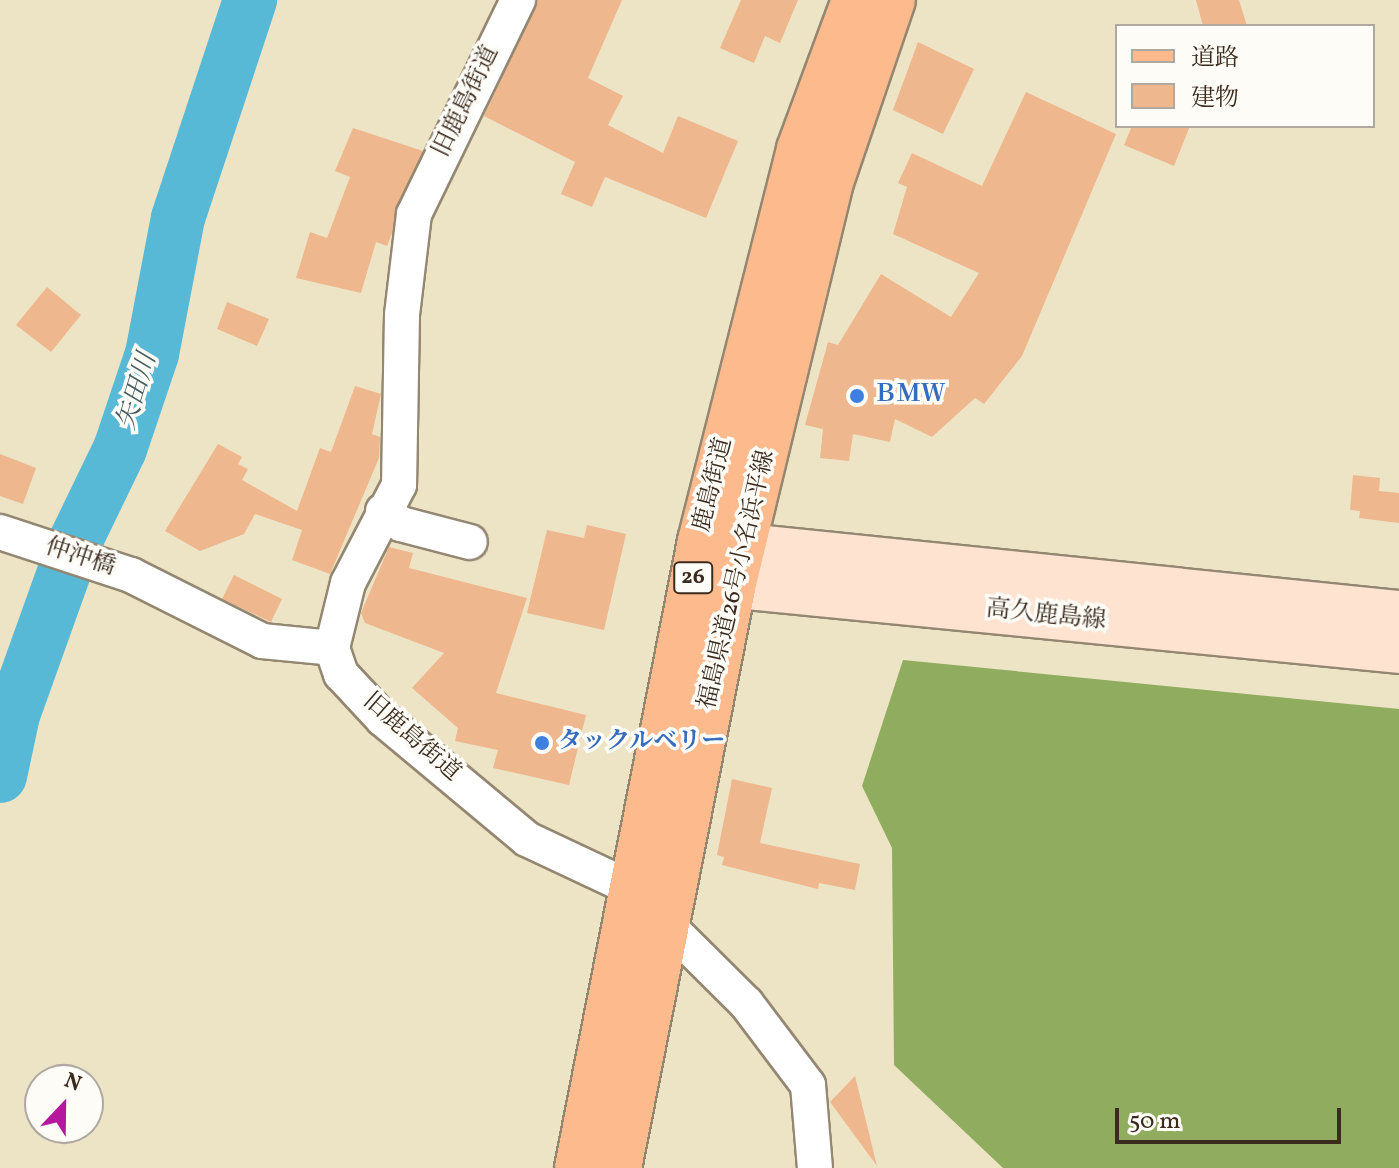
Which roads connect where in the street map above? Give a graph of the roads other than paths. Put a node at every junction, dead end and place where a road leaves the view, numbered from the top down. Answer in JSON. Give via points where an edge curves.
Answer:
{"nodes":[{"id":1,"x":518,"y":0,"type":"edge"},
{"id":2,"x":854,"y":0,"type":"edge"},
{"id":3,"x":893,"y":0,"type":"edge"},
{"id":4,"x":383,"y":511,"type":"junction"},
{"id":5,"x":14,"y":537,"type":"edge"},
{"id":6,"x":470,"y":542,"type":"dead end"},
{"id":7,"x":718,"y":564,"type":"junction"},
{"id":8,"x":1399,"y":613,"type":"edge"},
{"id":9,"x":332,"y":648,"type":"junction"},
{"id":10,"x":1399,"y":651,"type":"edge"},
{"id":11,"x":629,"y":887,"type":"junction"},
{"id":12,"x":666,"y":924,"type":"junction"},
{"id":13,"x":577,"y":1168,"type":"edge"},
{"id":14,"x":619,"y":1168,"type":"edge"},
{"id":15,"x":815,"y":1168,"type":"edge"}],
"edges":[{"from":1,"to":4,"type":"street","name":"旧鹿島街道","via":[[408,236],[399,485]]},
{"from":2,"to":7,"type":"main road","name":"鹿島街道","number":"26","via":[[799,149]]},
{"from":3,"to":7,"type":"main road","name":"福島県道26号小名浜平線","number":"26","via":[[830,185]]},
{"from":4,"to":6,"type":"street","via":[[401,524]]},
{"from":4,"to":9,"type":"street","name":"旧鹿島街道","via":[[348,583]]},
{"from":5,"to":9,"type":"street","name":"仲沖橋","via":[[131,575],[262,641]]},
{"from":7,"to":8,"type":"main road","name":"高久鹿島線"},
{"from":7,"to":10,"type":"main road","name":"高久鹿島線"},
{"from":7,"to":11,"type":"main road","name":"鹿島街道","number":"26"},
{"from":7,"to":12,"type":"main road","name":"福島県道26号小名浜平線","number":"26"},
{"from":9,"to":11,"type":"street","name":"旧鹿島街道","via":[[341,674],[383,719],[527,839]]},
{"from":11,"to":12,"type":"street","name":"旧鹿島街道"},
{"from":11,"to":13,"type":"main road","name":"鹿島街道","number":"26"},
{"from":12,"to":14,"type":"main road","name":"福島県道26号小名浜平線","number":"26"},
{"from":12,"to":15,"type":"street","name":"旧鹿島街道","via":[[746,1003],[808,1085]]}]}
